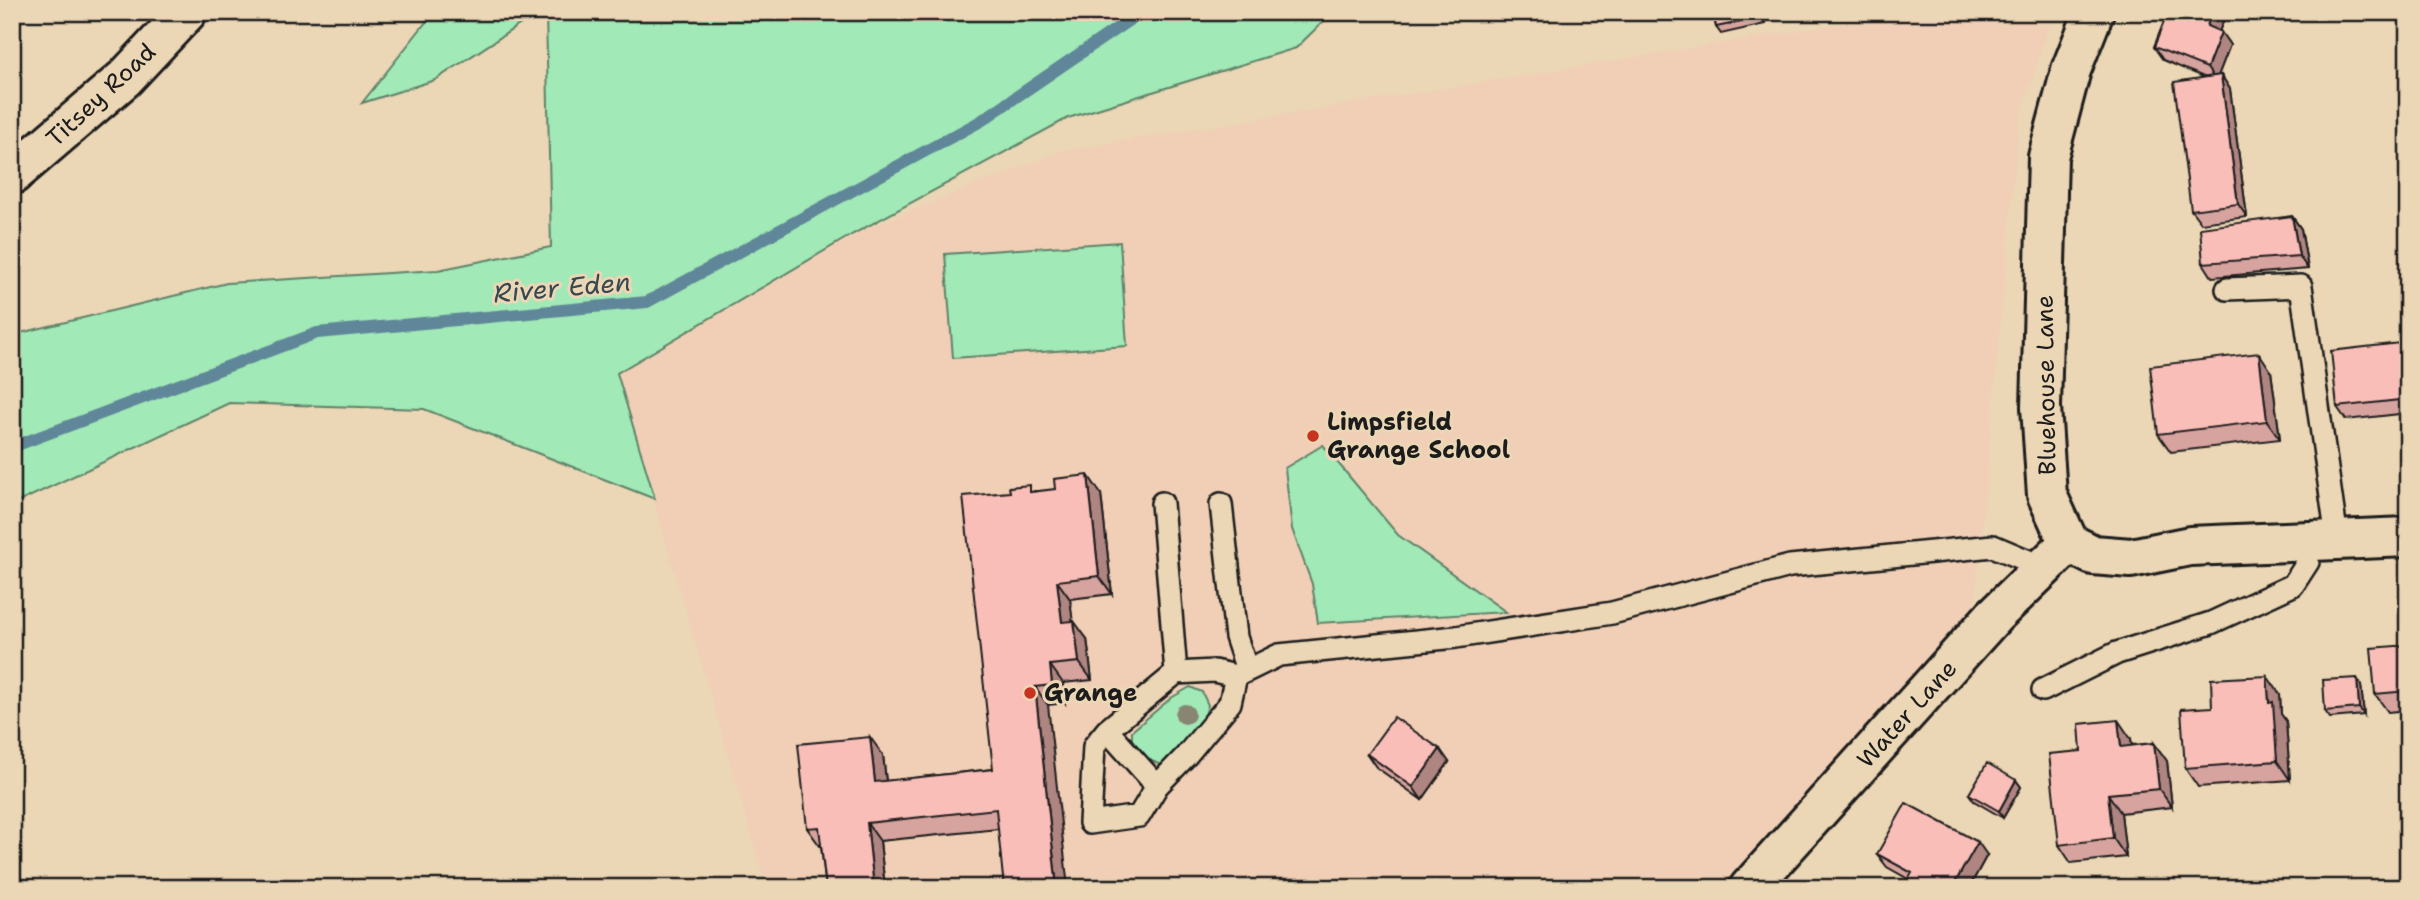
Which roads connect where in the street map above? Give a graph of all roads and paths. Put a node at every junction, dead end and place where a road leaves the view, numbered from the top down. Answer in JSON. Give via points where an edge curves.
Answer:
{"nodes":[{"id":1,"x":187,"y":12,"type":"edge"},
{"id":2,"x":2094,"y":12,"type":"edge"},
{"id":3,"x":12,"y":175,"type":"edge"},
{"id":4,"x":2227,"y":289,"type":"dead end"},
{"id":5,"x":1162,"y":503,"type":"dead end"},
{"id":6,"x":1221,"y":504,"type":"dead end"},
{"id":7,"x":2408,"y":537,"type":"edge"},
{"id":8,"x":2320,"y":540,"type":"junction"},
{"id":9,"x":2056,"y":555,"type":"junction"},
{"id":10,"x":1176,"y":673,"type":"junction"},
{"id":11,"x":1242,"y":673,"type":"junction"},
{"id":12,"x":2043,"y":690,"type":"dead end"},
{"id":13,"x":1107,"y":730,"type":"junction"},
{"id":14,"x":1157,"y":786,"type":"junction"},
{"id":15,"x":1749,"y":888,"type":"edge"}],
"edges":[{"from":1,"to":3,"type":"street","name":"Titsey Road","via":[[125,78]]},
{"from":2,"to":9,"type":"street","name":"Bluehouse Lane","via":[[2071,70],[2048,157],[2041,407]]},
{"from":4,"to":8,"type":"lane","via":[[2301,286]]},
{"from":5,"to":10,"type":"lane"},
{"from":6,"to":11,"type":"lane"},
{"from":7,"to":8,"type":"street"},
{"from":8,"to":9,"type":"street","via":[[2190,546],[2131,558]]},
{"from":8,"to":12,"type":"lane","via":[[2293,585],[2211,624],[2117,653]]},
{"from":9,"to":11,"type":"lane","via":[[1993,545],[1790,566],[1612,613],[1456,637],[1279,654]]},
{"from":9,"to":15,"type":"street","name":"Water Lane","via":[[1994,617]]},
{"from":10,"to":11,"type":"lane"},
{"from":10,"to":13,"type":"lane"},
{"from":11,"to":14,"type":"lane","via":[[1230,703]]},
{"from":13,"to":14,"type":"lane"},
{"from":13,"to":14,"type":"lane","via":[[1094,746],[1090,823],[1139,816]]}]}
